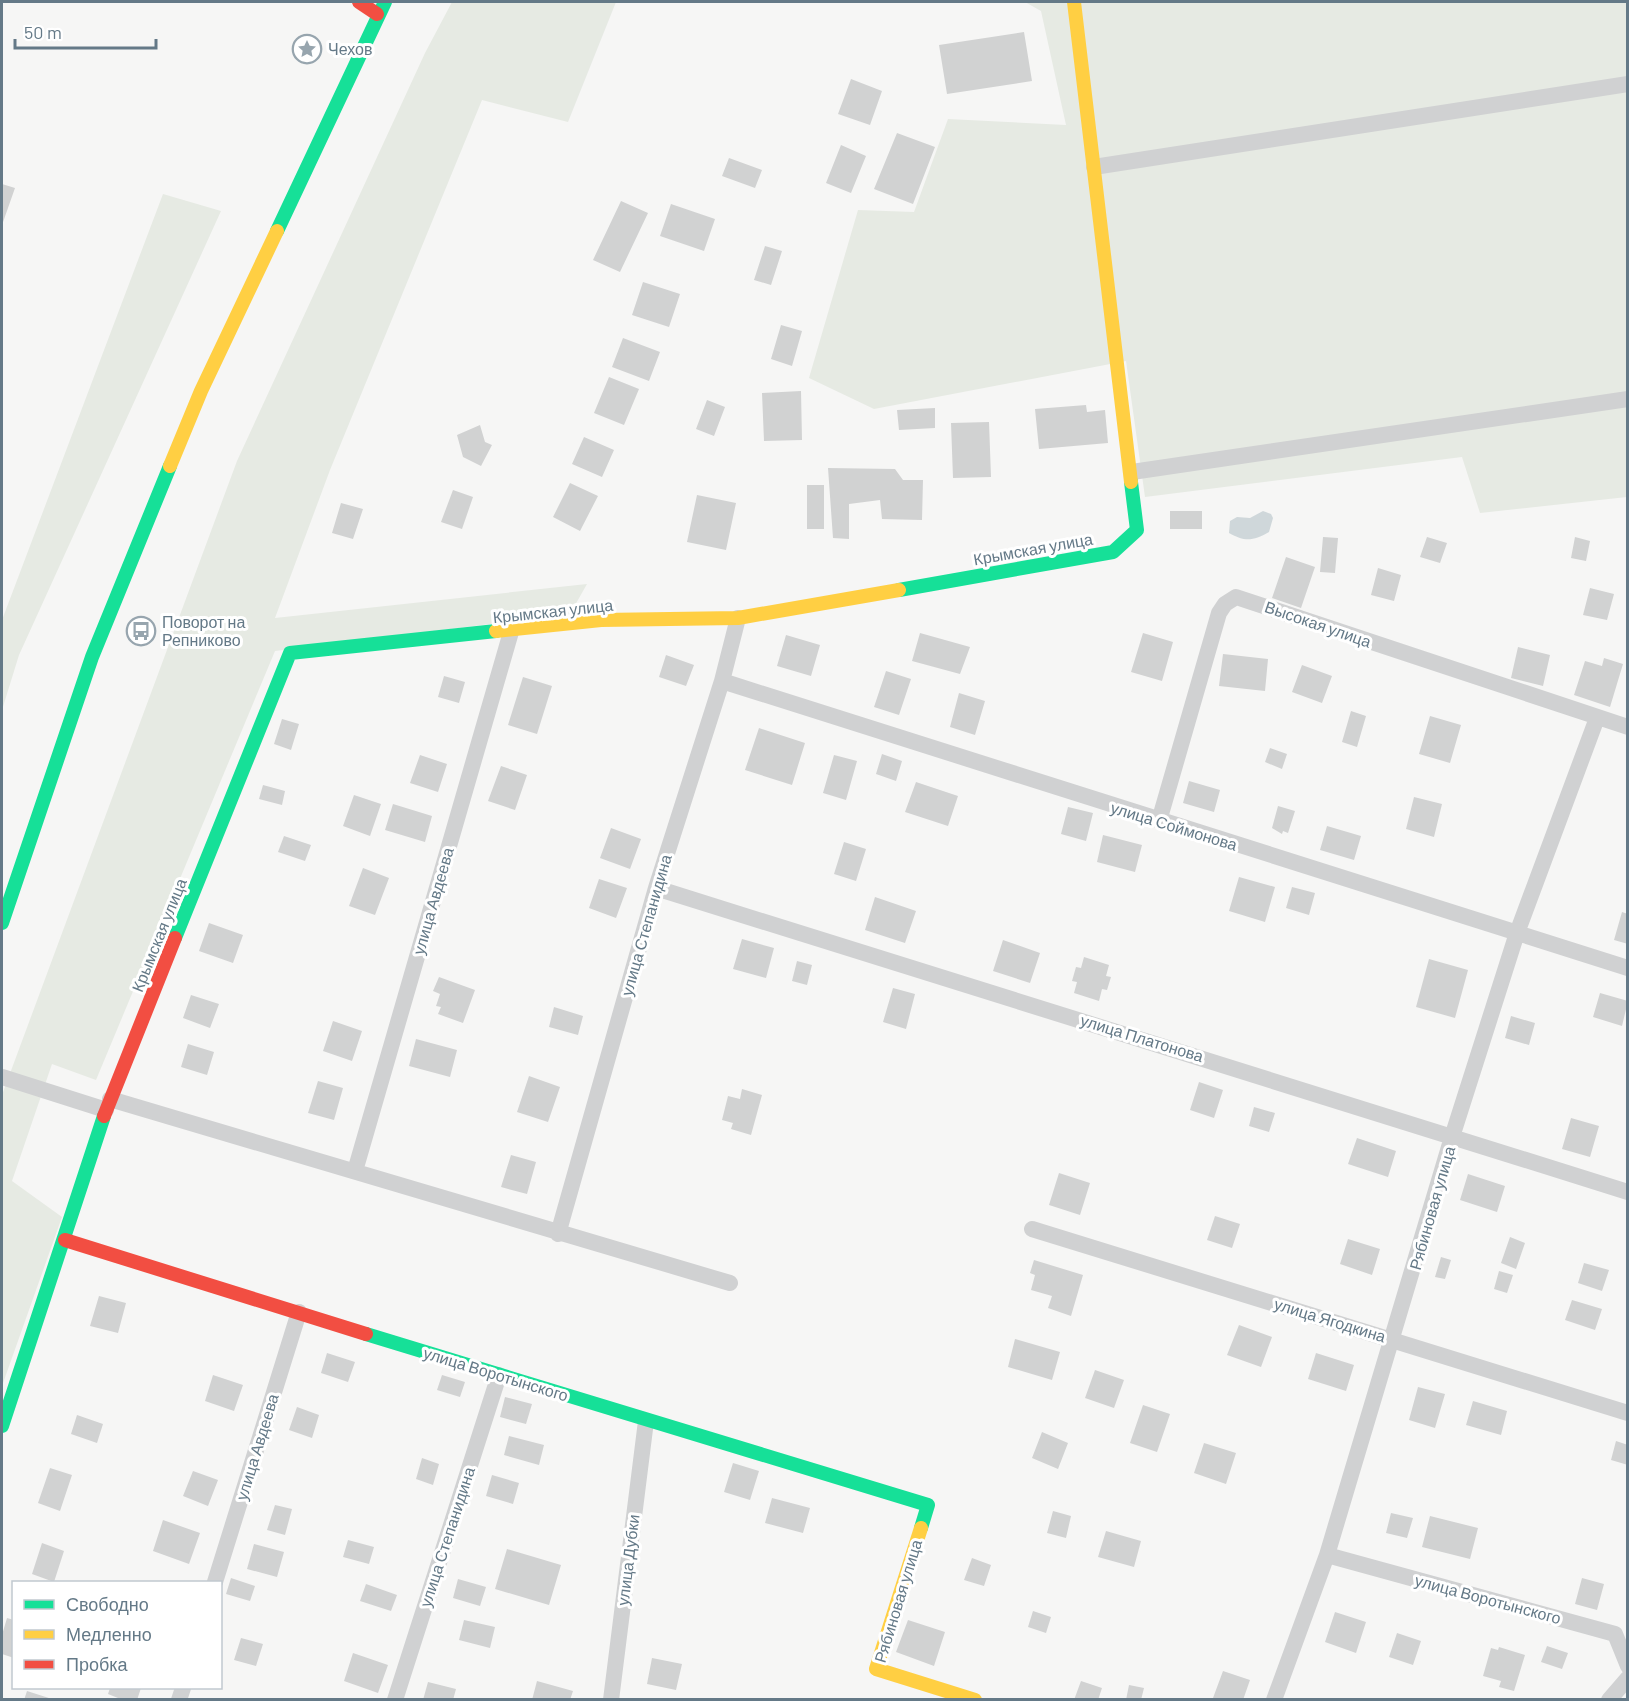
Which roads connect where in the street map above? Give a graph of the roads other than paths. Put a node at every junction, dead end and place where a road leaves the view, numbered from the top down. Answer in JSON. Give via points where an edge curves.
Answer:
{"nodes":[{"id":1,"x":359,"y":2,"type":"edge"},
{"id":2,"x":385,"y":2,"type":"edge"},
{"id":3,"x":1074,"y":2,"type":"edge"},
{"id":4,"x":377,"y":14,"type":"junction"},
{"id":5,"x":1628,"y":84,"type":"edge"},
{"id":6,"x":1094,"y":167,"type":"junction"},
{"id":7,"x":1628,"y":399,"type":"edge"},
{"id":8,"x":1132,"y":472,"type":"junction"},
{"id":9,"x":738,"y":618,"type":"junction"},
{"id":10,"x":511,"y":632,"type":"junction"},
{"id":11,"x":722,"y":681,"type":"junction"},
{"id":12,"x":1597,"y":718,"type":"junction"},
{"id":13,"x":1628,"y":727,"type":"edge"},
{"id":14,"x":1159,"y":821,"type":"junction"},
{"id":15,"x":656,"y":888,"type":"junction"},
{"id":16,"x":2,"y":923,"type":"edge"},
{"id":17,"x":1517,"y":933,"type":"junction"},
{"id":18,"x":1628,"y":968,"type":"edge"},
{"id":19,"x":2,"y":1077,"type":"edge"},
{"id":20,"x":108,"y":1105,"type":"junction"},
{"id":21,"x":1452,"y":1137,"type":"junction"},
{"id":22,"x":355,"y":1171,"type":"junction"},
{"id":23,"x":1628,"y":1192,"type":"edge"},
{"id":24,"x":1032,"y":1229,"type":"dead end"},
{"id":25,"x":558,"y":1233,"type":"junction"},
{"id":26,"x":65,"y":1240,"type":"junction"},
{"id":27,"x":730,"y":1283,"type":"dead end"},
{"id":28,"x":299,"y":1312,"type":"junction"},
{"id":29,"x":1393,"y":1340,"type":"junction"},
{"id":30,"x":499,"y":1375,"type":"junction"},
{"id":31,"x":1628,"y":1413,"type":"edge"},
{"id":32,"x":646,"y":1421,"type":"junction"},
{"id":33,"x":2,"y":1426,"type":"edge"},
{"id":34,"x":928,"y":1505,"type":"joint"},
{"id":35,"x":1327,"y":1555,"type":"junction"},
{"id":36,"x":215,"y":1581,"type":"edge"},
{"id":37,"x":1628,"y":1666,"type":"edge"},
{"id":38,"x":1628,"y":1678,"type":"edge"},
{"id":39,"x":395,"y":1700,"type":"edge"},
{"id":40,"x":611,"y":1700,"type":"edge"},
{"id":41,"x":975,"y":1700,"type":"edge"},
{"id":42,"x":1274,"y":1700,"type":"edge"},
{"id":43,"x":1610,"y":1700,"type":"edge"}],
"edges":[{"from":1,"to":4,"type":"street"},
{"from":2,"to":4,"type":"street"},
{"from":3,"to":6,"type":"street","name":"Крымская улица"},
{"from":4,"to":16,"type":"street","via":[[201,391],[92,657]]},
{"from":5,"to":6,"type":"street"},
{"from":6,"to":8,"type":"street","name":"Крымская улица"},
{"from":7,"to":8,"type":"street"},
{"from":8,"to":9,"type":"street","name":"Крымская улица","via":[[1137,530],[1113,552]]},
{"from":9,"to":10,"type":"street","name":"Крымская улица","via":[[601,620]]},
{"from":9,"to":11,"type":"street","name":"улица Степанидина"},
{"from":10,"to":20,"type":"street","name":"Крымская улица","via":[[290,653]]},
{"from":10,"to":22,"type":"street","name":"улица Авдеева"},
{"from":11,"to":14,"type":"street","name":"улица Соймонова"},
{"from":11,"to":15,"type":"street","name":"улица Степанидина"},
{"from":12,"to":13,"type":"street","name":"Высокая улица"},
{"from":12,"to":14,"type":"street","name":"Высокая улица","via":[[1236,597],[1219,613]]},
{"from":12,"to":17,"type":"street","name":"Рябиновая улица"},
{"from":14,"to":17,"type":"street","name":"улица Соймонова"},
{"from":15,"to":21,"type":"street","name":"улица Платонова"},
{"from":15,"to":25,"type":"street","name":"улица Степанидина"},
{"from":17,"to":18,"type":"street","name":"улица Соймонова"},
{"from":17,"to":21,"type":"street","name":"Рябиновая улица"},
{"from":19,"to":20,"type":"street"},
{"from":20,"to":22,"type":"street"},
{"from":20,"to":26,"type":"street","name":"Крымская улица"},
{"from":21,"to":23,"type":"street","name":"улица Платонова"},
{"from":21,"to":29,"type":"street","name":"Рябиновая улица"},
{"from":22,"to":25,"type":"street"},
{"from":24,"to":29,"type":"street","name":"улица Ягодкина"},
{"from":25,"to":27,"type":"street"},
{"from":26,"to":28,"type":"street","name":"улица Воротынского"},
{"from":26,"to":33,"type":"street","name":"Крымская улица"},
{"from":28,"to":30,"type":"street","name":"улица Воротынского"},
{"from":28,"to":36,"type":"street","name":"улица Авдеева"},
{"from":29,"to":31,"type":"street","name":"улица Ягодкина"},
{"from":29,"to":35,"type":"street","name":"Рябиновая улица"},
{"from":30,"to":32,"type":"street","name":"улица Воротынского"},
{"from":30,"to":39,"type":"street","name":"улица Степанидина"},
{"from":32,"to":34,"type":"street","name":"улица Воротынского"},
{"from":32,"to":40,"type":"street","name":"улица Дубки"},
{"from":34,"to":41,"type":"street","name":"Рябиновая улица","via":[[876,1669]]},
{"from":35,"to":37,"type":"street","name":"улица Воротынского","via":[[1615,1634]]},
{"from":35,"to":42,"type":"street","name":"Рябиновая улица"},
{"from":38,"to":43,"type":"street"}]}
